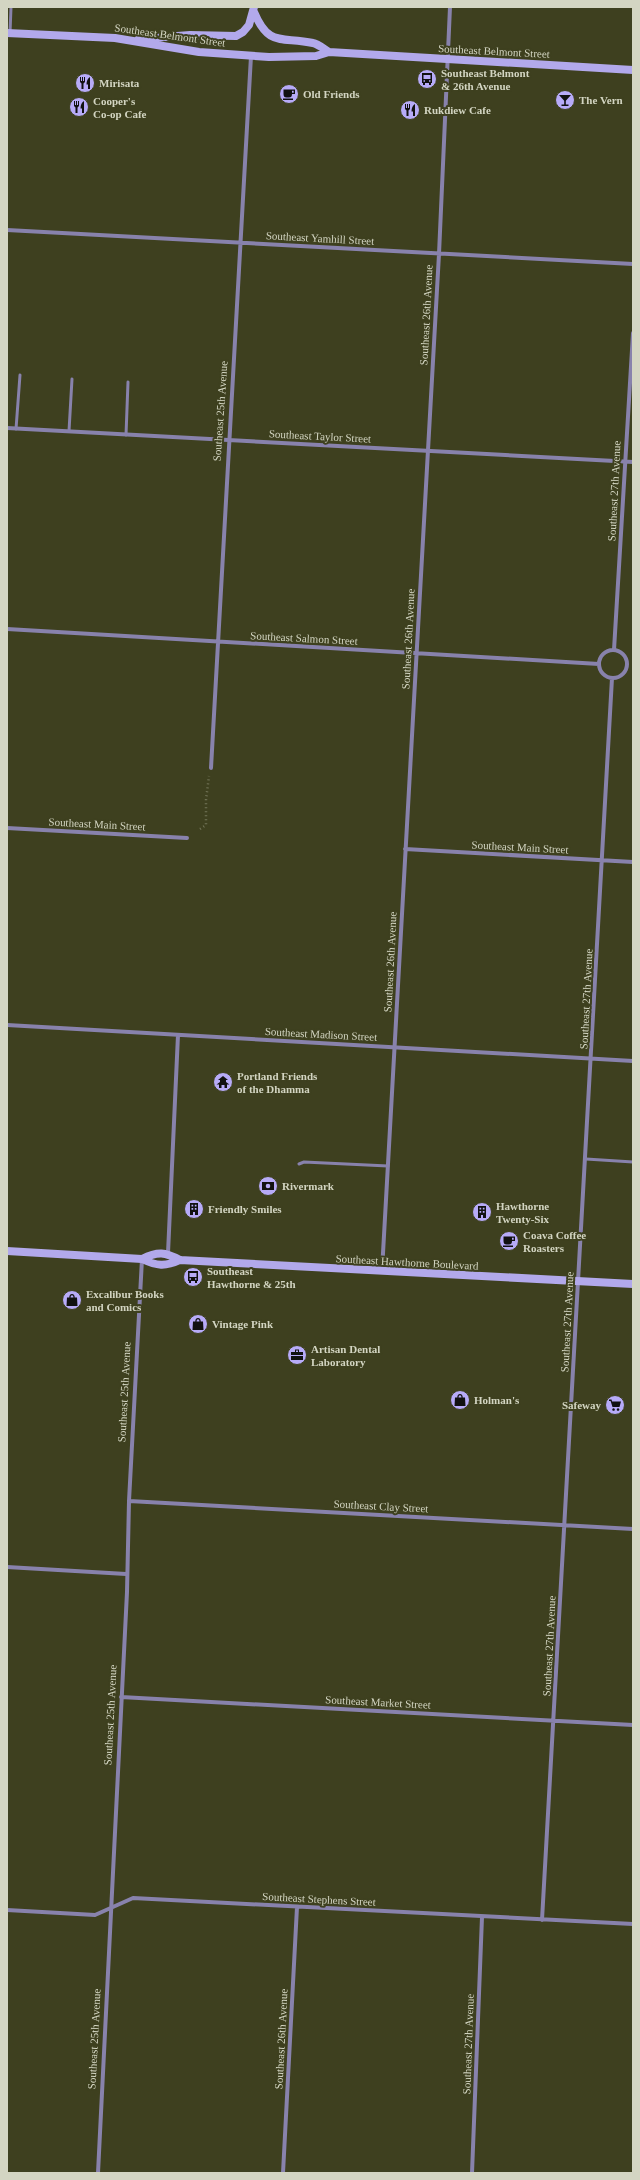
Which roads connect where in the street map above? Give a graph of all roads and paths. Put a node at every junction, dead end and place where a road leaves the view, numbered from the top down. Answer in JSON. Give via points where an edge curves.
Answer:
{"nodes":[{"id":1,"x":11,"y":7,"type":"edge"},
{"id":2,"x":450,"y":7,"type":"edge"},
{"id":3,"x":254,"y":10,"type":"edge"},
{"id":4,"x":9,"y":33,"type":"edge"},
{"id":5,"x":125,"y":40,"type":"junction"},
{"id":6,"x":329,"y":52,"type":"junction"},
{"id":7,"x":251,"y":56,"type":"junction"},
{"id":8,"x":448,"y":59,"type":"junction"},
{"id":9,"x":633,"y":70,"type":"edge"},
{"id":10,"x":7,"y":230,"type":"edge"},
{"id":11,"x":242,"y":243,"type":"junction"},
{"id":12,"x":439,"y":254,"type":"junction"},
{"id":13,"x":633,"y":264,"type":"edge"},
{"id":14,"x":633,"y":333,"type":"edge"},
{"id":15,"x":20,"y":375,"type":"dead end"},
{"id":16,"x":72,"y":379,"type":"dead end"},
{"id":17,"x":128,"y":382,"type":"dead end"},
{"id":18,"x":7,"y":428,"type":"edge"},
{"id":19,"x":16,"y":429,"type":"junction"},
{"id":20,"x":69,"y":431,"type":"junction"},
{"id":21,"x":126,"y":435,"type":"junction"},
{"id":22,"x":229,"y":440,"type":"junction"},
{"id":23,"x":427,"y":451,"type":"junction"},
{"id":24,"x":625,"y":462,"type":"junction"},
{"id":25,"x":633,"y":462,"type":"edge"},
{"id":26,"x":7,"y":629,"type":"edge"},
{"id":27,"x":217,"y":642,"type":"junction"},
{"id":28,"x":614,"y":650,"type":"junction"},
{"id":29,"x":416,"y":653,"type":"junction"},
{"id":30,"x":599,"y":664,"type":"junction"},
{"id":31,"x":628,"y":666,"type":"junction"},
{"id":32,"x":633,"y":666,"type":"edge"},
{"id":33,"x":612,"y":678,"type":"junction"},
{"id":34,"x":211,"y":768,"type":"joint"},
{"id":35,"x":7,"y":828,"type":"edge"},
{"id":36,"x":200,"y":829,"type":"dead end"},
{"id":37,"x":187,"y":838,"type":"dead end"},
{"id":38,"x":405,"y":849,"type":"junction"},
{"id":39,"x":602,"y":861,"type":"junction"},
{"id":40,"x":633,"y":862,"type":"edge"},
{"id":41,"x":7,"y":1025,"type":"edge"},
{"id":42,"x":178,"y":1035,"type":"junction"},
{"id":43,"x":394,"y":1047,"type":"junction"},
{"id":44,"x":592,"y":1058,"type":"junction"},
{"id":45,"x":633,"y":1061,"type":"edge"},
{"id":46,"x":586,"y":1159,"type":"junction"},
{"id":47,"x":633,"y":1162,"type":"edge"},
{"id":48,"x":300,"y":1164,"type":"dead end"},
{"id":49,"x":388,"y":1166,"type":"junction"},
{"id":50,"x":7,"y":1251,"type":"edge"},
{"id":51,"x":168,"y":1253,"type":"junction"},
{"id":52,"x":142,"y":1258,"type":"junction"},
{"id":53,"x":180,"y":1260,"type":"junction"},
{"id":54,"x":382,"y":1272,"type":"junction"},
{"id":55,"x":578,"y":1281,"type":"junction"},
{"id":56,"x":633,"y":1284,"type":"edge"},
{"id":57,"x":129,"y":1501,"type":"junction"},
{"id":58,"x":565,"y":1526,"type":"junction"},
{"id":59,"x":633,"y":1529,"type":"edge"},
{"id":60,"x":7,"y":1567,"type":"edge"},
{"id":61,"x":126,"y":1574,"type":"junction"},
{"id":62,"x":121,"y":1697,"type":"junction"},
{"id":63,"x":554,"y":1720,"type":"junction"},
{"id":64,"x":633,"y":1725,"type":"edge"},
{"id":65,"x":297,"y":1907,"type":"junction"},
{"id":66,"x":112,"y":1908,"type":"junction"},
{"id":67,"x":7,"y":1910,"type":"edge"},
{"id":68,"x":482,"y":1917,"type":"junction"},
{"id":69,"x":542,"y":1920,"type":"junction"},
{"id":70,"x":633,"y":1924,"type":"edge"},
{"id":71,"x":98,"y":2173,"type":"edge"},
{"id":72,"x":283,"y":2173,"type":"edge"},
{"id":73,"x":472,"y":2173,"type":"edge"}],
"edges":[{"from":1,"to":4,"type":"lane"},
{"from":2,"to":8,"type":"street","name":"Southeast 26th Avenue"},
{"from":3,"to":5,"type":"main road","via":[[249,26],[236,36],[190,35]]},
{"from":3,"to":6,"type":"main road","name":"Southeast Belmont Street","via":[[260,27],[271,36],[314,43]]},
{"from":4,"to":5,"type":"main road","name":"Southeast Belmont Street"},
{"from":5,"to":7,"type":"main road","name":"Southeast Belmont Street","via":[[200,52]]},
{"from":6,"to":7,"type":"main road","name":"Southeast Belmont Street","via":[[316,56],[280,58]]},
{"from":6,"to":8,"type":"main road","name":"Southeast Belmont Street"},
{"from":7,"to":11,"type":"street","name":"Southeast 25th Avenue"},
{"from":8,"to":9,"type":"main road","name":"Southeast Belmont Street"},
{"from":8,"to":12,"type":"street","name":"Southeast 26th Avenue"},
{"from":10,"to":11,"type":"street","name":"Southeast Yamhill Street"},
{"from":11,"to":12,"type":"street","name":"Southeast Yamhill Street"},
{"from":11,"to":22,"type":"street","name":"Southeast 25th Avenue"},
{"from":12,"to":13,"type":"street","name":"Southeast Yamhill Street"},
{"from":12,"to":23,"type":"street","name":"Southeast 26th Avenue"},
{"from":14,"to":24,"type":"street","name":"Southeast 27th Avenue"},
{"from":15,"to":19,"type":"lane"},
{"from":16,"to":20,"type":"lane"},
{"from":17,"to":21,"type":"lane"},
{"from":18,"to":19,"type":"street","name":"Southeast Taylor Street"},
{"from":19,"to":20,"type":"street","name":"Southeast Taylor Street"},
{"from":20,"to":21,"type":"street","name":"Southeast Taylor Street"},
{"from":21,"to":22,"type":"street","name":"Southeast Taylor Street"},
{"from":22,"to":23,"type":"street","name":"Southeast Taylor Street"},
{"from":22,"to":27,"type":"street","name":"Southeast 25th Avenue"},
{"from":23,"to":24,"type":"street","name":"Southeast Taylor Street"},
{"from":23,"to":29,"type":"street","name":"Southeast 26th Avenue"},
{"from":24,"to":25,"type":"street","name":"Southeast Taylor Street"},
{"from":24,"to":28,"type":"street","name":"Southeast 27th Avenue"},
{"from":26,"to":27,"type":"street","name":"Southeast Salmon Street"},
{"from":27,"to":29,"type":"street","name":"Southeast Salmon Street"},
{"from":27,"to":34,"type":"street","name":"Southeast 25th Avenue"},
{"from":28,"to":30,"type":"street","via":[[602,655]]},
{"from":28,"to":31,"type":"street","via":[[623,653]]},
{"from":29,"to":30,"type":"street","name":"Southeast Salmon Street"},
{"from":29,"to":38,"type":"street","name":"Southeast 26th Avenue"},
{"from":30,"to":33,"type":"street","via":[[605,675]]},
{"from":31,"to":32,"type":"street"},
{"from":31,"to":33,"type":"street","via":[[624,673]]},
{"from":33,"to":39,"type":"street","name":"Southeast 27th Avenue"},
{"from":34,"to":36,"type":"path","via":[[206,800],[206,825]]},
{"from":35,"to":37,"type":"street","name":"Southeast Main Street"},
{"from":38,"to":39,"type":"street","name":"Southeast Main Street"},
{"from":38,"to":43,"type":"street","name":"Southeast 26th Avenue"},
{"from":39,"to":40,"type":"street","name":"Southeast Main Street"},
{"from":39,"to":44,"type":"street","name":"Southeast 27th Avenue"},
{"from":41,"to":42,"type":"street","name":"Southeast Madison Street"},
{"from":42,"to":43,"type":"street","name":"Southeast Madison Street"},
{"from":42,"to":51,"type":"street"},
{"from":43,"to":44,"type":"street","name":"Southeast Madison Street"},
{"from":43,"to":49,"type":"street","name":"Southeast 26th Avenue"},
{"from":44,"to":45,"type":"street","name":"Southeast Madison Street"},
{"from":44,"to":46,"type":"street","name":"Southeast 27th Avenue"},
{"from":46,"to":47,"type":"lane"},
{"from":46,"to":55,"type":"street","name":"Southeast 27th Avenue"},
{"from":48,"to":49,"type":"lane","via":[[304,1162]]},
{"from":49,"to":54,"type":"street","name":"Southeast 26th Avenue"},
{"from":50,"to":52,"type":"main road","name":"Southeast Hawthorne Boulevard"},
{"from":51,"to":52,"type":"main road","name":"Southeast Hawthorne Boulevard","via":[[156,1252]]},
{"from":51,"to":53,"type":"main road","name":"Southeast Hawthorne Boulevard"},
{"from":52,"to":53,"type":"main road","name":"Southeast Hawthorne Boulevard","via":[[155,1265],[168,1266]]},
{"from":52,"to":57,"type":"street","name":"Southeast 25th Avenue"},
{"from":53,"to":54,"type":"main road","name":"Southeast Hawthorne Boulevard"},
{"from":54,"to":55,"type":"main road","name":"Southeast Hawthorne Boulevard"},
{"from":55,"to":56,"type":"main road","name":"Southeast Hawthorne Boulevard"},
{"from":55,"to":58,"type":"street","name":"Southeast 27th Avenue"},
{"from":57,"to":58,"type":"street","name":"Southeast Clay Street"},
{"from":57,"to":61,"type":"street","name":"Southeast 25th Avenue"},
{"from":58,"to":59,"type":"street","name":"Southeast Clay Street"},
{"from":58,"to":63,"type":"street","name":"Southeast 27th Avenue"},
{"from":60,"to":61,"type":"street"},
{"from":61,"to":62,"type":"street","name":"Southeast 25th Avenue"},
{"from":62,"to":63,"type":"street","name":"Southeast Market Street"},
{"from":62,"to":66,"type":"street","name":"Southeast 25th Avenue"},
{"from":63,"to":64,"type":"street","name":"Southeast Market Street"},
{"from":63,"to":69,"type":"street","name":"Southeast 27th Avenue"},
{"from":65,"to":66,"type":"street","name":"Southeast Stephens Street","via":[[133,1898]]},
{"from":65,"to":68,"type":"street","name":"Southeast Stephens Street"},
{"from":65,"to":72,"type":"street","name":"Southeast 26th Avenue"},
{"from":66,"to":67,"type":"street","name":"Southeast Stephens Street","via":[[95,1915]]},
{"from":66,"to":71,"type":"street","name":"Southeast 25th Avenue"},
{"from":68,"to":69,"type":"street","name":"Southeast Stephens Street"},
{"from":68,"to":73,"type":"street","name":"Southeast 27th Avenue"},
{"from":69,"to":70,"type":"street","name":"Southeast Stephens Street"}]}
